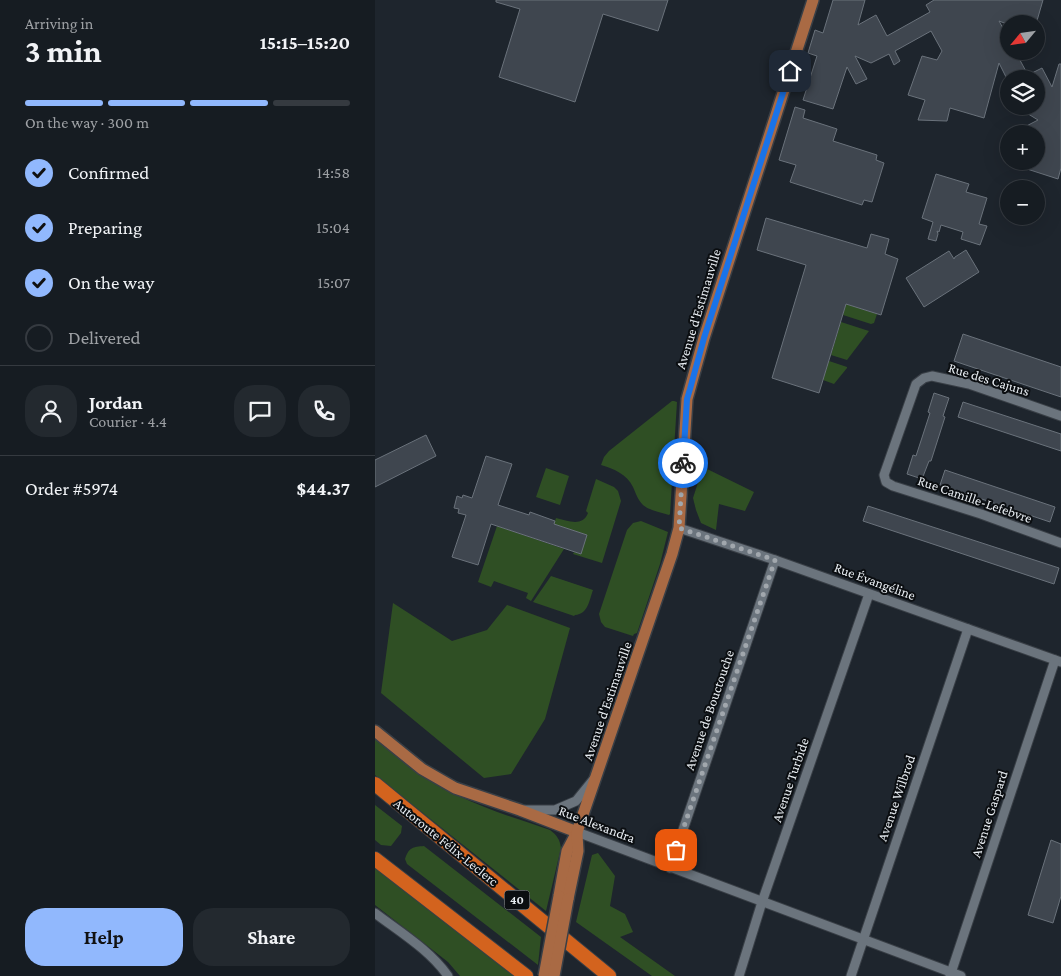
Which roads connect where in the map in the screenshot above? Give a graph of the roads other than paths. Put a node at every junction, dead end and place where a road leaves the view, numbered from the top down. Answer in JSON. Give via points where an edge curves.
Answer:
{"nodes":[{"id":1,"x":813,"y":0,"type":"edge"},
{"id":2,"x":1061,"y":416,"type":"edge"},
{"id":3,"x":884,"y":476,"type":"joint"},
{"id":4,"x":679,"y":528,"type":"junction"},
{"id":5,"x":1061,"y":543,"type":"edge"},
{"id":6,"x":775,"y":560,"type":"junction"},
{"id":7,"x":869,"y":594,"type":"junction"},
{"id":8,"x":968,"y":629,"type":"junction"},
{"id":9,"x":1058,"y":661,"type":"edge"},
{"id":10,"x":375,"y":731,"type":"edge"},
{"id":11,"x":597,"y":774,"type":"junction"},
{"id":12,"x":375,"y":784,"type":"edge"},
{"id":13,"x":521,"y":810,"type":"junction"},
{"id":14,"x":577,"y":832,"type":"junction"},
{"id":15,"x":375,"y":859,"type":"edge"},
{"id":16,"x":670,"y":868,"type":"junction"},
{"id":17,"x":564,"y":897,"type":"junction"},
{"id":18,"x":762,"y":902,"type":"junction"},
{"id":19,"x":375,"y":913,"type":"edge"},
{"id":20,"x":863,"y":940,"type":"junction"},
{"id":21,"x":950,"y":974,"type":"edge"},
{"id":22,"x":448,"y":976,"type":"edge"},
{"id":23,"x":526,"y":976,"type":"edge"},
{"id":24,"x":544,"y":976,"type":"edge"},
{"id":25,"x":554,"y":976,"type":"edge"},
{"id":26,"x":609,"y":976,"type":"edge"},
{"id":27,"x":739,"y":976,"type":"edge"},
{"id":28,"x":851,"y":976,"type":"edge"},
{"id":29,"x":961,"y":976,"type":"edge"}],
"edges":[{"from":1,"to":4,"type":"main road","name":"Avenue d'Estimauville","via":[[687,399]]},
{"from":2,"to":3,"type":"street","name":"Rue des Cajuns","via":[[969,384],[932,376],[924,378],[916,384]]},
{"from":3,"to":5,"type":"street","name":"Rue Camille-Lefebvre","via":[[886,482],[893,486]]},
{"from":4,"to":6,"type":"street","name":"Rue Évangéline"},
{"from":4,"to":11,"type":"main road","name":"Avenue d'Estimauville"},
{"from":6,"to":7,"type":"street","name":"Rue Évangéline"},
{"from":6,"to":16,"type":"street","name":"Avenue de Bouctouche"},
{"from":7,"to":8,"type":"street","name":"Rue Évangéline"},
{"from":7,"to":18,"type":"street","name":"Avenue Turbide"},
{"from":8,"to":9,"type":"street","name":"Rue Évangéline"},
{"from":8,"to":20,"type":"street","name":"Avenue Wilbrod"},
{"from":9,"to":21,"type":"street","name":"Avenue Gaspard"},
{"from":10,"to":13,"type":"main road","name":"Rue Alexandra","via":[[422,769],[455,788]]},
{"from":11,"to":13,"type":"street","via":[[575,801],[555,810]]},
{"from":11,"to":14,"type":"main road","name":"Avenue d'Estimauville"},
{"from":12,"to":26,"type":"highway","name":"Autoroute Félix-Leclerc","number":"40"},
{"from":13,"to":14,"type":"main road","name":"Rue Alexandra"},
{"from":14,"to":16,"type":"street","name":"Rue Alexandra"},
{"from":14,"to":17,"type":"main road","name":"Avenue d'Estimauville","via":[[578,851]]},
{"from":15,"to":23,"type":"highway"},
{"from":16,"to":18,"type":"street","name":"Rue Alexandra"},
{"from":17,"to":24,"type":"main road","name":"Avenue d'Estimauville","bridge":true},
{"from":17,"to":25,"type":"main road","name":"Avenue d'Estimauville","bridge":true},
{"from":18,"to":20,"type":"street","name":"Rue Alexandra"},
{"from":18,"to":27,"type":"street","name":"Avenue Turbide"},
{"from":19,"to":22,"type":"street","via":[[425,951]]},
{"from":20,"to":21,"type":"street","name":"Rue Alexandra"},
{"from":20,"to":28,"type":"street","name":"Avenue Wilbrod"},
{"from":21,"to":29,"type":"street","name":"Rue Alexandra"}]}
